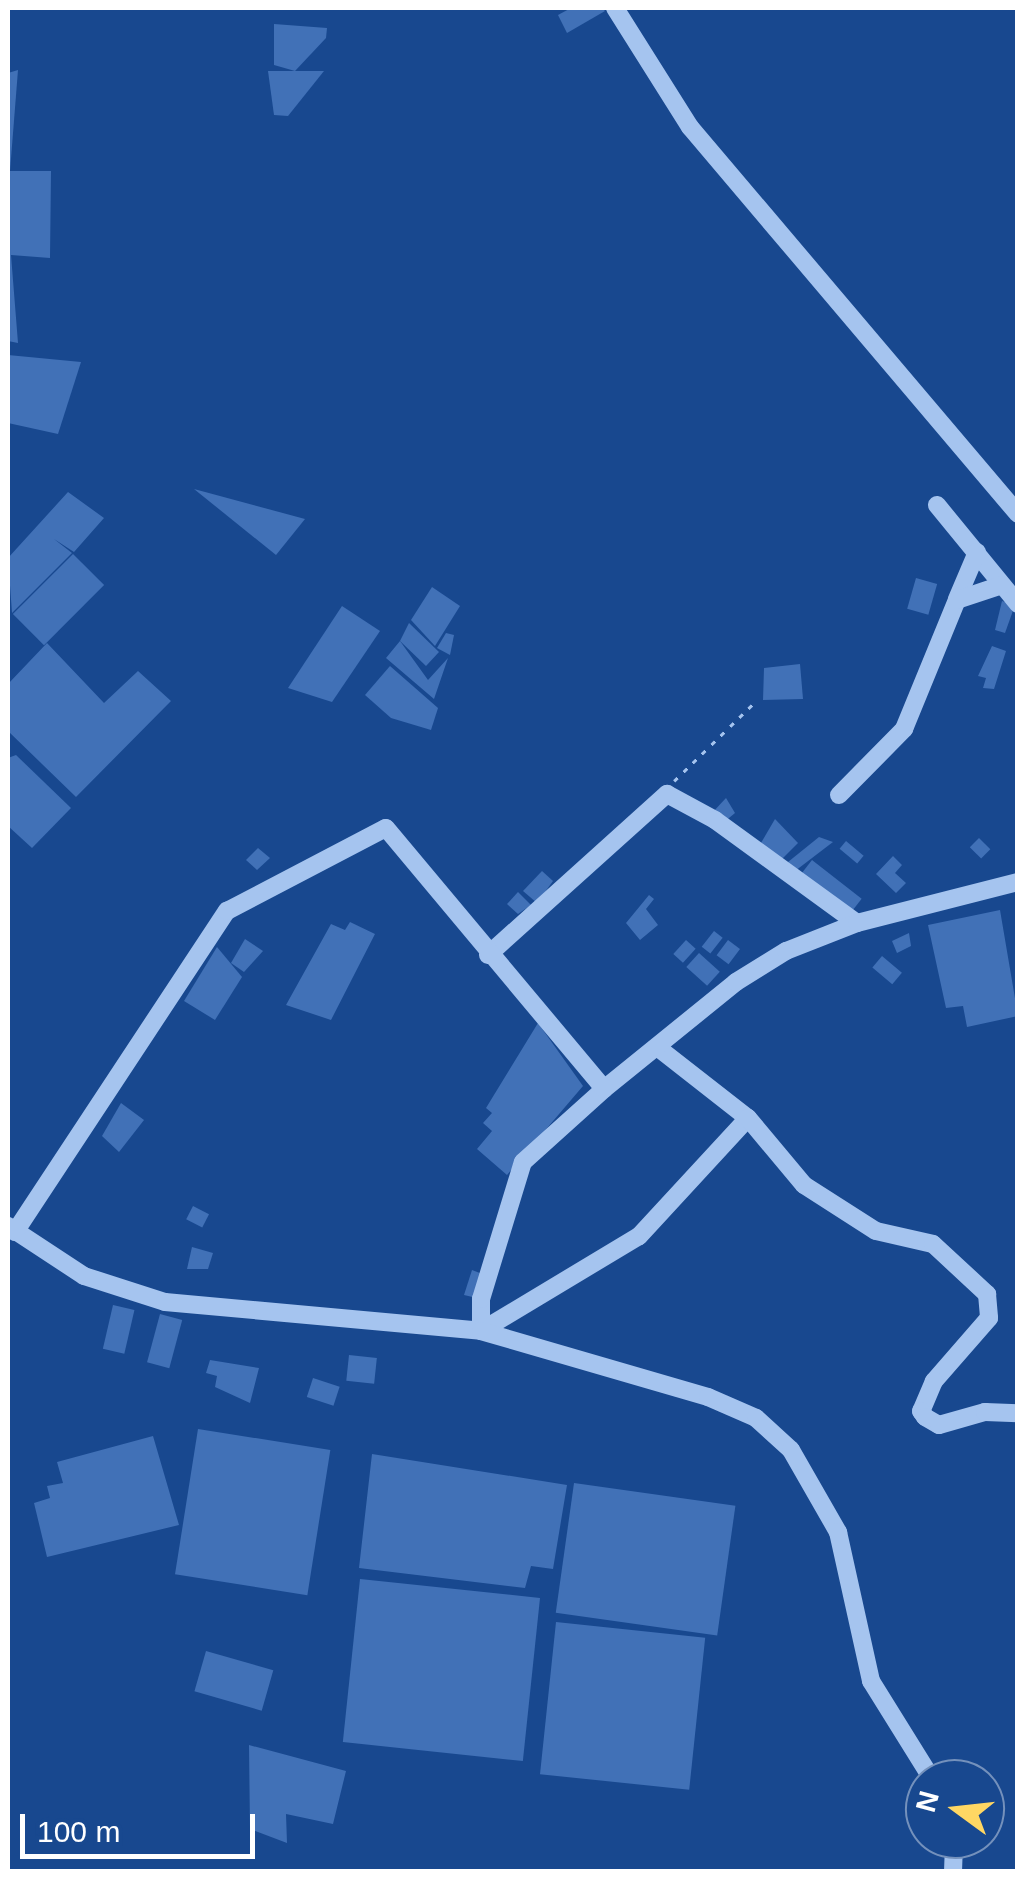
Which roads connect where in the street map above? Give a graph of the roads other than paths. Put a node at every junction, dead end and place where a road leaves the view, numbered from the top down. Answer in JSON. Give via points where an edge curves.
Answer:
{"nodes":[{"id":1,"x":615,"y":8,"type":"edge"},
{"id":2,"x":937,"y":505,"type":"dead end"},
{"id":3,"x":1018,"y":514,"type":"edge"},
{"id":4,"x":978,"y":552,"type":"junction"},
{"id":5,"x":1002,"y":585,"type":"junction"},
{"id":6,"x":957,"y":600,"type":"junction"},
{"id":7,"x":1018,"y":604,"type":"edge"},
{"id":8,"x":839,"y":795,"type":"dead end"},
{"id":9,"x":1018,"y":882,"type":"edge"},
{"id":10,"x":857,"y":923,"type":"junction"},
{"id":11,"x":488,"y":955,"type":"junction"},
{"id":12,"x":657,"y":1047,"type":"junction"},
{"id":13,"x":604,"y":1089,"type":"junction"},
{"id":14,"x":748,"y":1118,"type":"junction"},
{"id":15,"x":11,"y":1229,"type":"edge"},
{"id":16,"x":481,"y":1330,"type":"junction"},
{"id":17,"x":1018,"y":1413,"type":"edge"},
{"id":18,"x":920,"y":1759,"type":"edge"}],
"edges":[{"from":1,"to":3,"type":"street","via":[[690,127]]},
{"from":2,"to":4,"type":"street"},
{"from":4,"to":5,"type":"street"},
{"from":4,"to":6,"type":"street"},
{"from":5,"to":6,"type":"street"},
{"from":5,"to":7,"type":"street"},
{"from":6,"to":8,"type":"street","via":[[904,728]]},
{"from":9,"to":10,"type":"street"},
{"from":10,"to":11,"type":"street","via":[[689,803],[659,796]]},
{"from":10,"to":12,"type":"street","via":[[761,964]]},
{"from":11,"to":13,"type":"street"},
{"from":11,"to":15,"type":"street","via":[[386,828],[227,911]]},
{"from":12,"to":13,"type":"street"},
{"from":12,"to":14,"type":"street"},
{"from":13,"to":16,"type":"street","via":[[523,1162],[481,1299]]},
{"from":14,"to":16,"type":"street","via":[[639,1236]]},
{"from":14,"to":17,"type":"street","via":[[804,1185],[876,1231],[933,1244],[987,1294],[988,1318],[934,1381],[924,1417],[939,1425],[985,1412]]},
{"from":15,"to":16,"type":"street","via":[[84,1276],[165,1302]]},
{"from":16,"to":18,"type":"street","via":[[708,1397],[756,1418],[791,1450],[838,1532],[872,1681]]}]}
